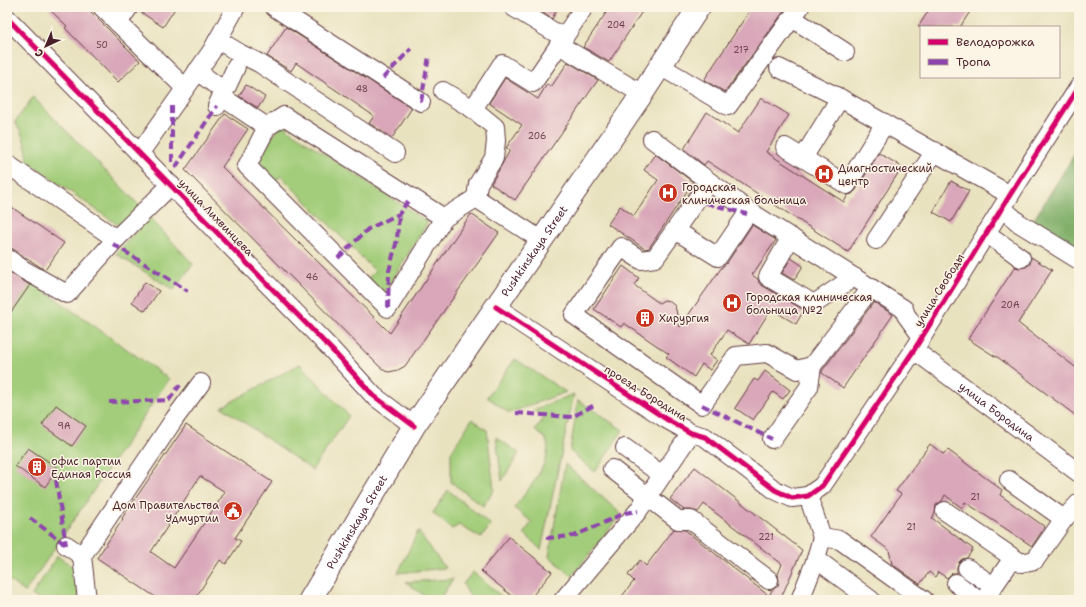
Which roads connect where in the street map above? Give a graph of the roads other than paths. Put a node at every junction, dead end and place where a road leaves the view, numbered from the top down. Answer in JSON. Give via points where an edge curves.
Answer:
{"nodes":[{"id":1,"x":102,"y":7,"type":"edge"},
{"id":2,"x":129,"y":7,"type":"edge"},
{"id":3,"x":236,"y":7,"type":"edge"},
{"id":4,"x":274,"y":7,"type":"edge"},
{"id":5,"x":584,"y":7,"type":"edge"},
{"id":6,"x":699,"y":7,"type":"edge"},
{"id":7,"x":523,"y":10,"type":"edge"},
{"id":8,"x":796,"y":13,"type":"edge"},
{"id":9,"x":7,"y":18,"type":"edge"},
{"id":10,"x":118,"y":23,"type":"junction"},
{"id":11,"x":218,"y":40,"type":"junction"},
{"id":12,"x":562,"y":41,"type":"junction"},
{"id":13,"x":845,"y":52,"type":"dead end"},
{"id":14,"x":660,"y":66,"type":"junction"},
{"id":15,"x":236,"y":67,"type":"dead end"},
{"id":16,"x":779,"y":68,"type":"dead end"},
{"id":17,"x":197,"y":71,"type":"junction"},
{"id":18,"x":184,"y":87,"type":"junction"},
{"id":19,"x":1079,"y":87,"type":"edge"},
{"id":20,"x":443,"y":91,"type":"dead end"},
{"id":21,"x":642,"y":94,"type":"junction"},
{"id":22,"x":840,"y":98,"type":"junction"},
{"id":23,"x":220,"y":99,"type":"junction"},
{"id":24,"x":421,"y":102,"type":"dead end"},
{"id":25,"x":473,"y":109,"type":"junction"},
{"id":26,"x":885,"y":123,"type":"junction"},
{"id":27,"x":267,"y":127,"type":"junction"},
{"id":28,"x":652,"y":139,"type":"dead end"},
{"id":29,"x":785,"y":147,"type":"dead end"},
{"id":30,"x":935,"y":151,"type":"junction"},
{"id":31,"x":395,"y":153,"type":"dead end"},
{"id":32,"x":139,"y":154,"type":"junction"},
{"id":33,"x":803,"y":158,"type":"junction"},
{"id":34,"x":7,"y":164,"type":"edge"},
{"id":35,"x":709,"y":182,"type":"junction"},
{"id":36,"x":171,"y":185,"type":"junction"},
{"id":37,"x":476,"y":198,"type":"junction"},
{"id":38,"x":1006,"y":201,"type":"junction"},
{"id":39,"x":749,"y":211,"type":"junction"},
{"id":40,"x":444,"y":218,"type":"junction"},
{"id":41,"x":675,"y":230,"type":"junction"},
{"id":42,"x":986,"y":233,"type":"junction"},
{"id":43,"x":791,"y":237,"type":"junction"},
{"id":44,"x":116,"y":239,"type":"junction"},
{"id":45,"x":541,"y":240,"type":"junction"},
{"id":46,"x":876,"y":240,"type":"dead end"},
{"id":47,"x":7,"y":258,"type":"edge"},
{"id":48,"x":1021,"y":258,"type":"dead end"},
{"id":49,"x":1079,"y":260,"type":"edge"},
{"id":50,"x":854,"y":277,"type":"junction"},
{"id":51,"x":871,"y":288,"type":"junction"},
{"id":52,"x":496,"y":307,"type":"junction"},
{"id":53,"x":918,"y":344,"type":"junction"},
{"id":54,"x":812,"y":366,"type":"junction"},
{"id":55,"x":201,"y":383,"type":"dead end"},
{"id":56,"x":414,"y":426,"type":"junction"},
{"id":57,"x":691,"y":433,"type":"junction"},
{"id":58,"x":772,"y":439,"type":"dead end"},
{"id":59,"x":625,"y":448,"type":"dead end"},
{"id":60,"x":612,"y":469,"type":"dead end"},
{"id":61,"x":1079,"y":473,"type":"edge"},
{"id":62,"x":662,"y":475,"type":"junction"},
{"id":63,"x":1009,"y":480,"type":"dead end"},
{"id":64,"x":808,"y":496,"type":"junction"},
{"id":65,"x":648,"y":497,"type":"junction"},
{"id":66,"x":1079,"y":503,"type":"edge"},
{"id":67,"x":945,"y":511,"type":"dead end"},
{"id":68,"x":1064,"y":519,"type":"junction"},
{"id":69,"x":822,"y":537,"type":"junction"},
{"id":70,"x":66,"y":545,"type":"dead end"},
{"id":71,"x":82,"y":556,"type":"junction"},
{"id":72,"x":1013,"y":558,"type":"junction"},
{"id":73,"x":816,"y":559,"type":"junction"},
{"id":74,"x":967,"y":568,"type":"dead end"},
{"id":75,"x":769,"y":580,"type":"dead end"},
{"id":76,"x":956,"y":583,"type":"dead end"},
{"id":77,"x":988,"y":593,"type":"edge"},
{"id":78,"x":87,"y":600,"type":"edge"},
{"id":79,"x":310,"y":600,"type":"edge"},
{"id":80,"x":563,"y":600,"type":"edge"},
{"id":81,"x":800,"y":600,"type":"edge"},
{"id":82,"x":871,"y":600,"type":"edge"},
{"id":83,"x":924,"y":600,"type":"edge"},
{"id":84,"x":978,"y":600,"type":"edge"}],
"edges":[{"from":1,"to":10,"type":"street"},
{"from":2,"to":10,"type":"street"},
{"from":3,"to":11,"type":"street"},
{"from":4,"to":24,"type":"street"},
{"from":5,"to":12,"type":"street"},
{"from":6,"to":14,"type":"main road","name":"Pushkinskaya Street"},
{"from":7,"to":12,"type":"street"},
{"from":8,"to":13,"type":"street"},
{"from":8,"to":14,"type":"street","via":[[728,106]]},
{"from":9,"to":32,"type":"street","name":"улица Лихвинцева"},
{"from":10,"to":18,"type":"street"},
{"from":11,"to":17,"type":"street"},
{"from":11,"to":31,"type":"street","via":[[258,63]]},
{"from":12,"to":21,"type":"street"},
{"from":12,"to":25,"type":"street","via":[[533,83],[502,64]]},
{"from":14,"to":21,"type":"main road","name":"Pushkinskaya Street"},
{"from":15,"to":23,"type":"street"},
{"from":16,"to":22,"type":"street"},
{"from":17,"to":18,"type":"street"},
{"from":17,"to":23,"type":"street"},
{"from":18,"to":32,"type":"street"},
{"from":19,"to":38,"type":"street","name":"улица Свободы"},
{"from":20,"to":25,"type":"street"},
{"from":21,"to":45,"type":"main road","name":"Pushkinskaya Street"},
{"from":22,"to":26,"type":"street"},
{"from":22,"to":33,"type":"street"},
{"from":23,"to":27,"type":"street","via":[[222,97]]},
{"from":25,"to":37,"type":"street","via":[[495,127],[496,141],[494,158],[478,184]]},
{"from":26,"to":30,"type":"street"},
{"from":26,"to":33,"type":"street","via":[[847,185]]},
{"from":27,"to":40,"type":"street","via":[[284,116]]},
{"from":27,"to":40,"type":"street","via":[[248,166],[388,308]]},
{"from":28,"to":35,"type":"street","name":"улица Бородина"},
{"from":29,"to":33,"type":"street"},
{"from":30,"to":38,"type":"street"},
{"from":30,"to":46,"type":"street"},
{"from":32,"to":36,"type":"street","name":"улица Лихвинцева"},
{"from":34,"to":44,"type":"street"},
{"from":35,"to":39,"type":"street","name":"улица Бородина"},
{"from":35,"to":41,"type":"street"},
{"from":36,"to":44,"type":"street"},
{"from":36,"to":56,"type":"street","name":"улица Лихвинцева","via":[[374,396]]},
{"from":37,"to":40,"type":"street"},
{"from":37,"to":45,"type":"street"},
{"from":38,"to":42,"type":"street","name":"улица Свободы"},
{"from":38,"to":49,"type":"street","via":[[1019,223]]},
{"from":39,"to":41,"type":"street","via":[[718,257]]},
{"from":39,"to":43,"type":"street","name":"улица Бородина"},
{"from":41,"to":54,"type":"street","via":[[655,258],[641,260],[621,247],[574,315],[702,405],[736,356],[767,353],[797,370]]},
{"from":42,"to":48,"type":"street"},
{"from":42,"to":53,"type":"street","name":"улица Свободы"},
{"from":43,"to":50,"type":"street","name":"улица Бородина"},
{"from":43,"to":50,"type":"street","via":[[768,277],[814,304]]},
{"from":44,"to":47,"type":"street","via":[[67,294]]},
{"from":45,"to":52,"type":"main road","name":"Pushkinskaya Street"},
{"from":50,"to":51,"type":"street","name":"улица Бородина"},
{"from":51,"to":53,"type":"street","name":"улица Бородина","via":[[904,309]]},
{"from":51,"to":54,"type":"street"},
{"from":52,"to":56,"type":"main road","name":"Pushkinskaya Street"},
{"from":52,"to":57,"type":"street","name":"проезд Бородина"},
{"from":53,"to":61,"type":"street","name":"улица Бородина"},
{"from":53,"to":64,"type":"street","name":"улица Свободы","via":[[822,486]]},
{"from":54,"to":58,"type":"street","via":[[809,387]]},
{"from":55,"to":71,"type":"street"},
{"from":56,"to":79,"type":"main road","name":"Pushkinskaya Street"},
{"from":57,"to":62,"type":"street"},
{"from":57,"to":64,"type":"street","name":"проезд Бородина","via":[[705,437],[775,490],[792,498]]},
{"from":59,"to":62,"type":"street"},
{"from":60,"to":65,"type":"street"},
{"from":62,"to":65,"type":"street"},
{"from":63,"to":68,"type":"street"},
{"from":64,"to":69,"type":"street"},
{"from":65,"to":75,"type":"street","via":[[678,520],[691,520]]},
{"from":65,"to":80,"type":"street"},
{"from":66,"to":68,"type":"street"},
{"from":67,"to":72,"type":"street"},
{"from":68,"to":72,"type":"street","via":[[1035,560],[1021,563]]},
{"from":69,"to":73,"type":"street"},
{"from":69,"to":83,"type":"street","via":[[840,540]]},
{"from":70,"to":71,"type":"street"},
{"from":71,"to":78,"type":"street"},
{"from":72,"to":77,"type":"street"},
{"from":73,"to":81,"type":"street"},
{"from":73,"to":82,"type":"street"},
{"from":74,"to":77,"type":"street"},
{"from":76,"to":84,"type":"street"}]}
